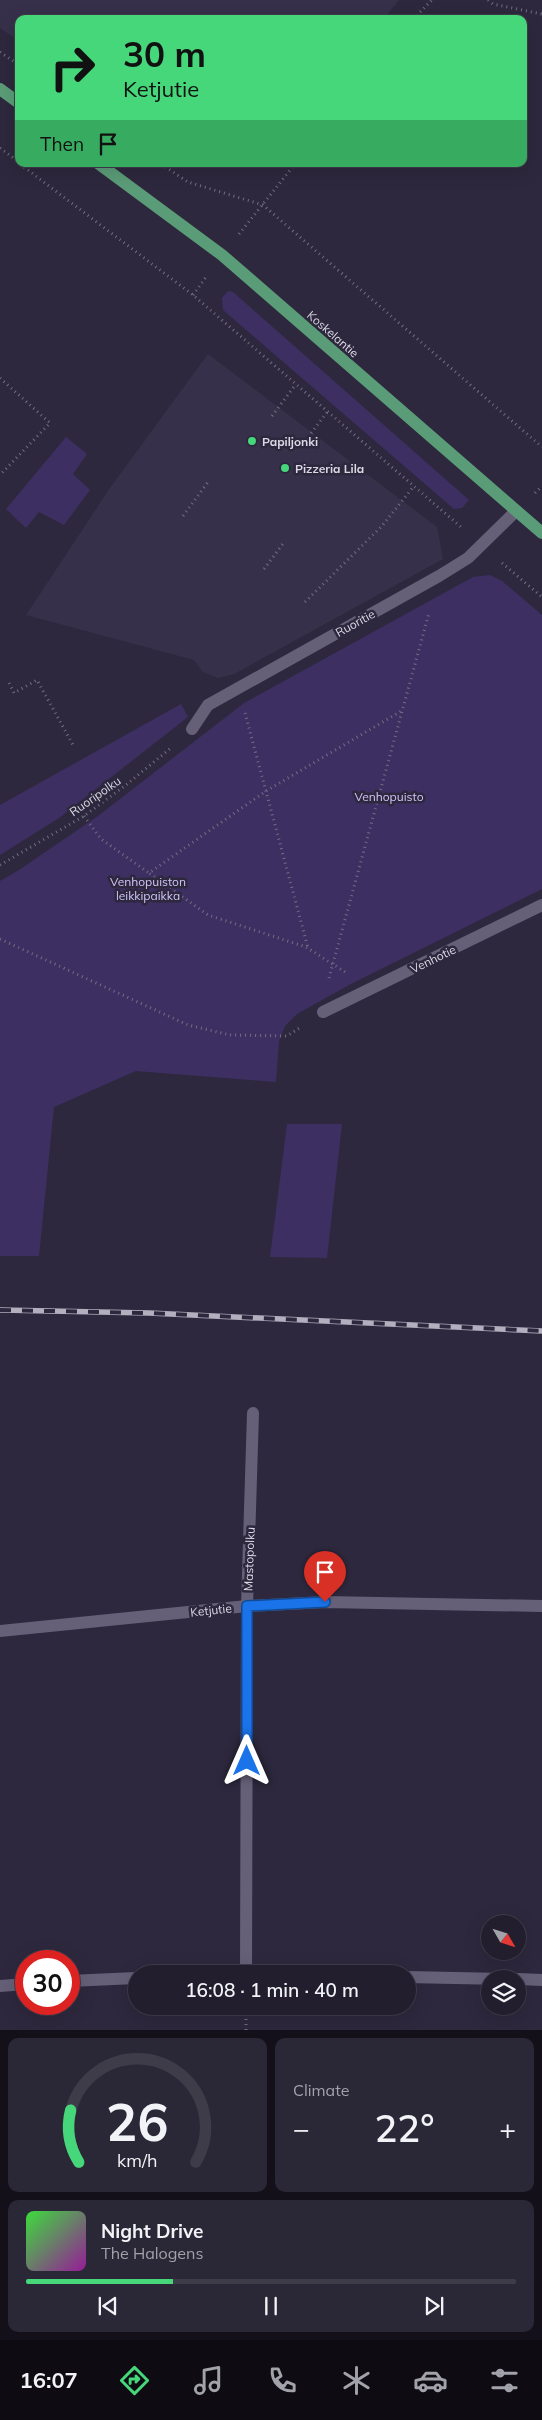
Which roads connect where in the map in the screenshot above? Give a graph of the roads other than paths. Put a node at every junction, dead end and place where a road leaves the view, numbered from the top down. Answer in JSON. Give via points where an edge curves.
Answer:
{"nodes":[{"id":1,"x":0,"y":89,"type":"edge"},
{"id":2,"x":15,"y":100,"type":"edge"},
{"id":3,"x":103,"y":167,"type":"edge"},
{"id":4,"x":516,"y":511,"type":"junction"},
{"id":5,"x":542,"y":533,"type":"edge"},
{"id":6,"x":192,"y":729,"type":"road end"},
{"id":7,"x":542,"y":905,"type":"edge"},
{"id":8,"x":323,"y":1012,"type":"road end"},
{"id":9,"x":253,"y":1413,"type":"dead end"},
{"id":10,"x":247,"y":1606,"type":"junction"},
{"id":11,"x":542,"y":1606,"type":"edge"},
{"id":12,"x":0,"y":1631,"type":"edge"},
{"id":13,"x":247,"y":1965,"type":"edge"},
{"id":14,"x":416,"y":1977,"type":"edge"},
{"id":15,"x":128,"y":1978,"type":"edge"},
{"id":16,"x":481,"y":1979,"type":"edge"},
{"id":17,"x":526,"y":1979,"type":"edge"},
{"id":18,"x":542,"y":1980,"type":"edge"},
{"id":19,"x":80,"y":1981,"type":"edge"},
{"id":20,"x":15,"y":1985,"type":"edge"},
{"id":21,"x":0,"y":1986,"type":"edge"}],
"edges":[{"from":1,"to":2,"type":"main road"},
{"from":3,"to":4,"type":"main road","name":"Koskelantie","via":[[222,255]]},
{"from":4,"to":5,"type":"main road","name":"Koskelantie"},
{"from":4,"to":6,"type":"street","name":"Ruoritie","via":[[468,558],[208,705]]},
{"from":7,"to":8,"type":"street","name":"Venhotie"},
{"from":9,"to":10,"type":"street","name":"Mastopolku"},
{"from":10,"to":11,"type":"street","name":"Ketjutie","via":[[325,1602]]},
{"from":10,"to":12,"type":"street","name":"Ketjutie"},
{"from":10,"to":13,"type":"street","name":"Mastopolku"},
{"from":14,"to":16,"type":"street"},
{"from":15,"to":19,"type":"street"},
{"from":17,"to":18,"type":"street"},
{"from":20,"to":21,"type":"street"}]}
